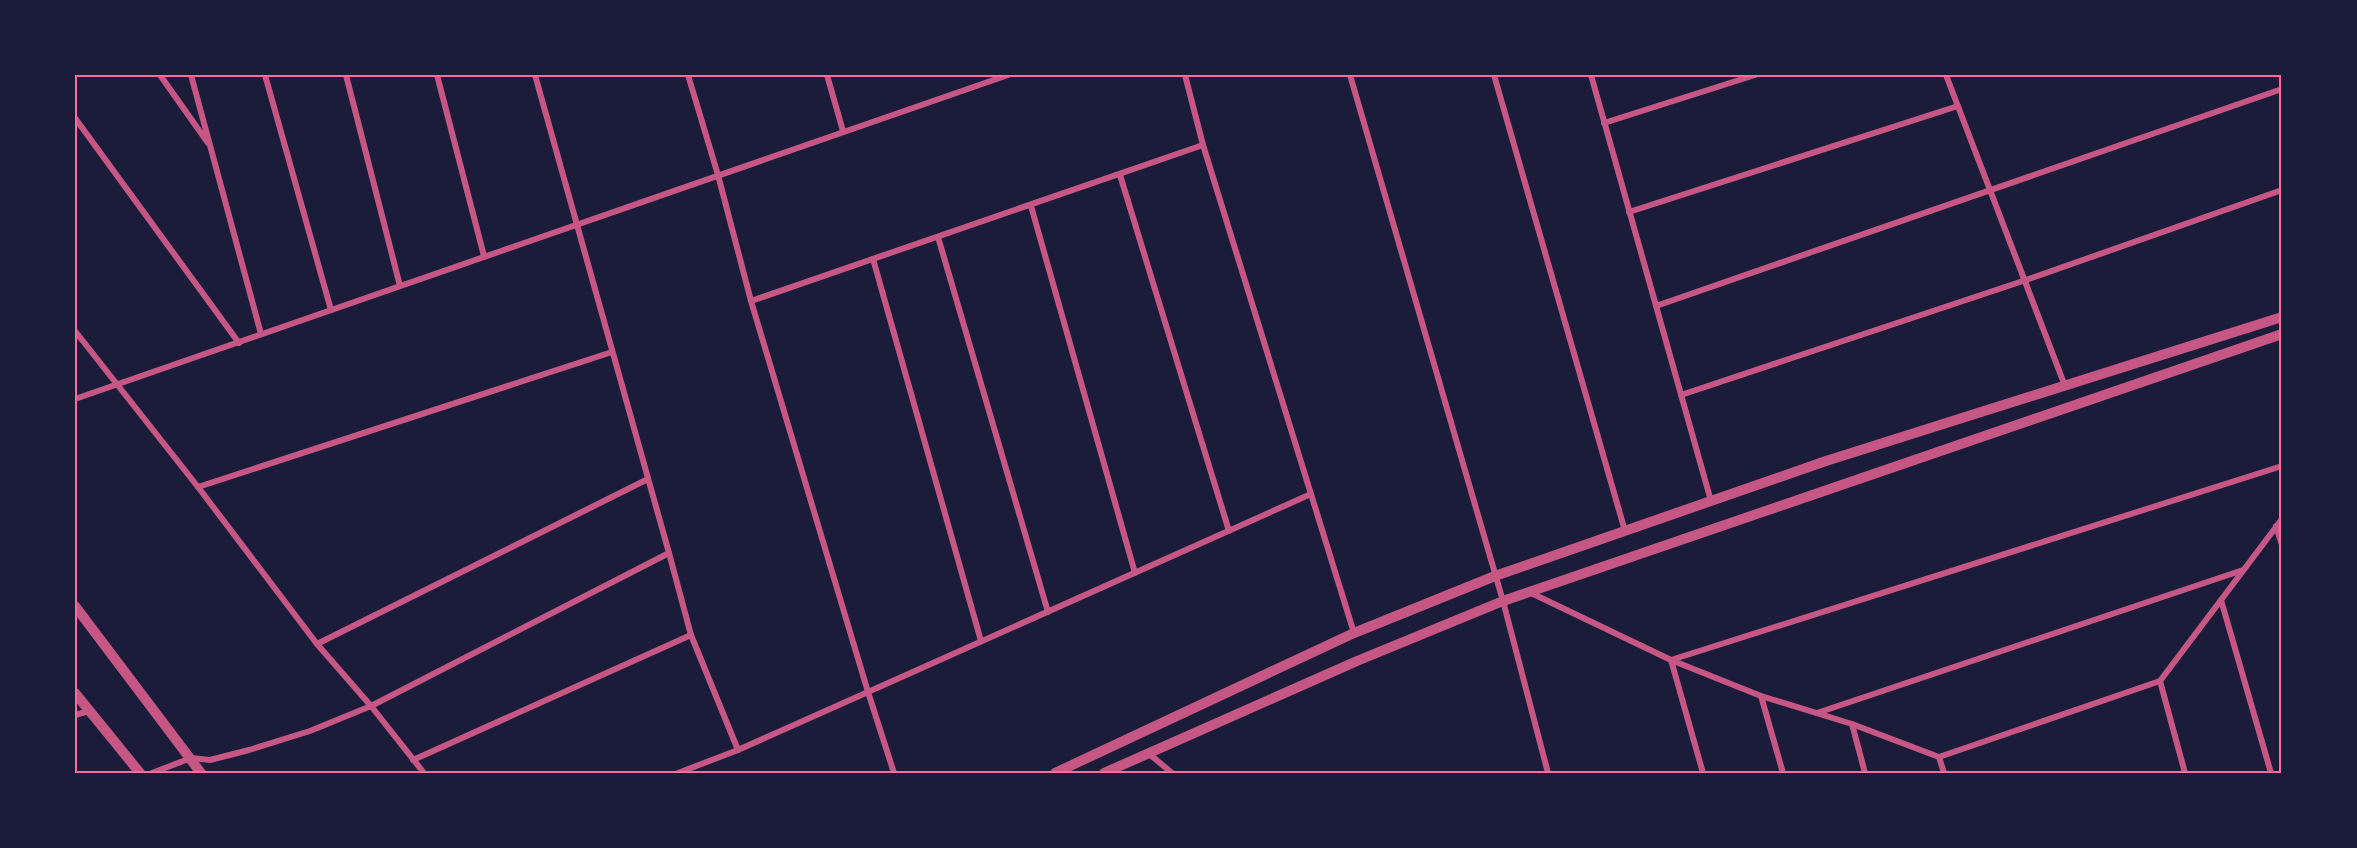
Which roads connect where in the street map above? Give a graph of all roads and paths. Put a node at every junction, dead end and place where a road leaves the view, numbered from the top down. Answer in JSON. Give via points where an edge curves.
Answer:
{"nodes":[{"id":1,"x":160,"y":75,"type":"edge"},
{"id":2,"x":191,"y":75,"type":"edge"},
{"id":3,"x":265,"y":75,"type":"edge"},
{"id":4,"x":346,"y":75,"type":"edge"},
{"id":5,"x":437,"y":75,"type":"edge"},
{"id":6,"x":534,"y":75,"type":"edge"},
{"id":7,"x":688,"y":75,"type":"edge"},
{"id":8,"x":827,"y":75,"type":"edge"},
{"id":9,"x":1008,"y":75,"type":"edge"},
{"id":10,"x":1185,"y":75,"type":"edge"},
{"id":11,"x":1350,"y":75,"type":"edge"},
{"id":12,"x":1494,"y":75,"type":"edge"},
{"id":13,"x":1591,"y":75,"type":"edge"},
{"id":14,"x":1755,"y":75,"type":"edge"},
{"id":15,"x":1946,"y":75,"type":"edge"},
{"id":16,"x":2282,"y":89,"type":"edge"},
{"id":17,"x":1958,"y":106,"type":"junction"},
{"id":18,"x":75,"y":118,"type":"edge"},
{"id":19,"x":1604,"y":123,"type":"junction"},
{"id":20,"x":843,"y":131,"type":"junction"},
{"id":21,"x":1203,"y":145,"type":"junction"},
{"id":22,"x":210,"y":146,"type":"junction"},
{"id":23,"x":718,"y":176,"type":"junction"},
{"id":24,"x":1120,"y":176,"type":"junction"},
{"id":25,"x":1991,"y":190,"type":"junction"},
{"id":26,"x":2282,"y":190,"type":"edge"},
{"id":27,"x":1031,"y":206,"type":"junction"},
{"id":28,"x":1629,"y":212,"type":"junction"},
{"id":29,"x":576,"y":224,"type":"junction"},
{"id":30,"x":938,"y":237,"type":"junction"},
{"id":31,"x":484,"y":256,"type":"junction"},
{"id":32,"x":873,"y":259,"type":"junction"},
{"id":33,"x":2026,"y":280,"type":"junction"},
{"id":34,"x":400,"y":286,"type":"junction"},
{"id":35,"x":751,"y":301,"type":"junction"},
{"id":36,"x":1656,"y":306,"type":"junction"},
{"id":37,"x":331,"y":310,"type":"junction"},
{"id":38,"x":2282,"y":317,"type":"edge"},
{"id":39,"x":75,"y":331,"type":"edge"},
{"id":40,"x":261,"y":334,"type":"junction"},
{"id":41,"x":2282,"y":334,"type":"edge"},
{"id":42,"x":239,"y":343,"type":"junction"},
{"id":43,"x":612,"y":352,"type":"junction"},
{"id":44,"x":117,"y":385,"type":"junction"},
{"id":45,"x":2065,"y":386,"type":"junction"},
{"id":46,"x":1681,"y":395,"type":"junction"},
{"id":47,"x":75,"y":399,"type":"edge"},
{"id":48,"x":2282,"y":466,"type":"edge"},
{"id":49,"x":648,"y":479,"type":"junction"},
{"id":50,"x":198,"y":487,"type":"junction"},
{"id":51,"x":1311,"y":494,"type":"junction"},
{"id":52,"x":1711,"y":501,"type":"junction"},
{"id":53,"x":2282,"y":519,"type":"edge"},
{"id":54,"x":2276,"y":525,"type":"junction"},
{"id":55,"x":1229,"y":531,"type":"junction"},
{"id":56,"x":1624,"y":531,"type":"junction"},
{"id":57,"x":2282,"y":546,"type":"edge"},
{"id":58,"x":669,"y":553,"type":"junction"},
{"id":59,"x":2243,"y":569,"type":"junction"},
{"id":60,"x":1135,"y":573,"type":"junction"},
{"id":61,"x":1496,"y":576,"type":"junction"},
{"id":62,"x":1528,"y":592,"type":"junction"},
{"id":63,"x":2221,"y":600,"type":"junction"},
{"id":64,"x":1503,"y":601,"type":"junction"},
{"id":65,"x":75,"y":606,"type":"edge"},
{"id":66,"x":1048,"y":612,"type":"junction"},
{"id":67,"x":1354,"y":633,"type":"junction"},
{"id":68,"x":691,"y":635,"type":"junction"},
{"id":69,"x":981,"y":640,"type":"junction"},
{"id":70,"x":317,"y":644,"type":"junction"},
{"id":71,"x":1671,"y":660,"type":"junction"},
{"id":72,"x":2160,"y":681,"type":"junction"},
{"id":73,"x":868,"y":692,"type":"junction"},
{"id":74,"x":75,"y":693,"type":"edge"},
{"id":75,"x":1761,"y":696,"type":"junction"},
{"id":76,"x":371,"y":706,"type":"junction"},
{"id":77,"x":89,"y":711,"type":"junction"},
{"id":78,"x":1817,"y":713,"type":"junction"},
{"id":79,"x":75,"y":715,"type":"edge"},
{"id":80,"x":1852,"y":724,"type":"junction"},
{"id":81,"x":738,"y":750,"type":"junction"},
{"id":82,"x":1148,"y":753,"type":"junction"},
{"id":83,"x":1939,"y":757,"type":"junction"},
{"id":84,"x":191,"y":758,"type":"junction"},
{"id":85,"x":413,"y":760,"type":"junction"},
{"id":86,"x":140,"y":773,"type":"edge"},
{"id":87,"x":152,"y":773,"type":"edge"},
{"id":88,"x":201,"y":773,"type":"edge"},
{"id":89,"x":424,"y":773,"type":"edge"},
{"id":90,"x":678,"y":773,"type":"edge"},
{"id":91,"x":894,"y":773,"type":"edge"},
{"id":92,"x":1055,"y":773,"type":"edge"},
{"id":93,"x":1104,"y":773,"type":"edge"},
{"id":94,"x":1172,"y":773,"type":"edge"},
{"id":95,"x":1548,"y":773,"type":"edge"},
{"id":96,"x":1703,"y":773,"type":"edge"},
{"id":97,"x":1783,"y":773,"type":"edge"},
{"id":98,"x":1865,"y":773,"type":"edge"},
{"id":99,"x":1944,"y":773,"type":"edge"},
{"id":100,"x":2185,"y":773,"type":"edge"},
{"id":101,"x":2271,"y":773,"type":"edge"}],
"edges":[{"from":1,"to":22,"type":"street"},
{"from":2,"to":22,"type":"street"},
{"from":3,"to":37,"type":"street"},
{"from":4,"to":34,"type":"street"},
{"from":5,"to":31,"type":"street"},
{"from":6,"to":29,"type":"street"},
{"from":7,"to":23,"type":"street"},
{"from":8,"to":20,"type":"street"},
{"from":9,"to":20,"type":"street"},
{"from":10,"to":21,"type":"street"},
{"from":11,"to":61,"type":"street"},
{"from":12,"to":56,"type":"street"},
{"from":13,"to":19,"type":"street"},
{"from":14,"to":19,"type":"street"},
{"from":15,"to":17,"type":"street"},
{"from":16,"to":25,"type":"street"},
{"from":17,"to":25,"type":"street"},
{"from":17,"to":28,"type":"street"},
{"from":18,"to":42,"type":"street"},
{"from":19,"to":28,"type":"street"},
{"from":20,"to":23,"type":"street"},
{"from":21,"to":24,"type":"street"},
{"from":21,"to":51,"type":"street"},
{"from":22,"to":40,"type":"street"},
{"from":23,"to":29,"type":"street"},
{"from":23,"to":35,"type":"street"},
{"from":24,"to":27,"type":"street"},
{"from":24,"to":55,"type":"street"},
{"from":25,"to":33,"type":"street"},
{"from":25,"to":36,"type":"street"},
{"from":26,"to":33,"type":"street"},
{"from":27,"to":30,"type":"street"},
{"from":27,"to":60,"type":"street"},
{"from":28,"to":36,"type":"street"},
{"from":29,"to":31,"type":"street"},
{"from":29,"to":43,"type":"street"},
{"from":30,"to":32,"type":"street"},
{"from":30,"to":66,"type":"street"},
{"from":31,"to":34,"type":"street"},
{"from":32,"to":35,"type":"street"},
{"from":32,"to":69,"type":"street"},
{"from":33,"to":45,"type":"street"},
{"from":33,"to":46,"type":"street"},
{"from":34,"to":37,"type":"street"},
{"from":35,"to":73,"type":"street"},
{"from":36,"to":46,"type":"street"},
{"from":37,"to":40,"type":"street"},
{"from":38,"to":45,"type":"street"},
{"from":39,"to":44,"type":"street"},
{"from":40,"to":42,"type":"street"},
{"from":41,"to":62,"type":"street"},
{"from":42,"to":44,"type":"street"},
{"from":43,"to":49,"type":"street"},
{"from":43,"to":50,"type":"street"},
{"from":44,"to":47,"type":"street"},
{"from":44,"to":50,"type":"street"},
{"from":45,"to":52,"type":"street"},
{"from":46,"to":52,"type":"street"},
{"from":48,"to":71,"type":"street"},
{"from":49,"to":58,"type":"street"},
{"from":49,"to":70,"type":"street"},
{"from":50,"to":70,"type":"street"},
{"from":51,"to":55,"type":"street"},
{"from":51,"to":67,"type":"street"},
{"from":52,"to":56,"type":"street"},
{"from":53,"to":54,"type":"street"},
{"from":54,"to":57,"type":"street"},
{"from":54,"to":59,"type":"street"},
{"from":55,"to":60,"type":"street"},
{"from":56,"to":61,"type":"street"},
{"from":58,"to":68,"type":"street"},
{"from":58,"to":76,"type":"street"},
{"from":59,"to":63,"type":"street"},
{"from":59,"to":78,"type":"street"},
{"from":60,"to":66,"type":"street"},
{"from":61,"to":64,"type":"street"},
{"from":61,"to":67,"type":"street"},
{"from":62,"to":64,"type":"street"},
{"from":62,"to":71,"type":"street"},
{"from":63,"to":72,"type":"street"},
{"from":63,"to":101,"type":"street"},
{"from":64,"to":82,"type":"street"},
{"from":64,"to":95,"type":"street"},
{"from":65,"to":84,"type":"street"},
{"from":66,"to":69,"type":"street"},
{"from":67,"to":92,"type":"street"},
{"from":68,"to":81,"type":"street"},
{"from":68,"to":85,"type":"street"},
{"from":69,"to":73,"type":"street"},
{"from":70,"to":76,"type":"street"},
{"from":71,"to":75,"type":"street"},
{"from":71,"to":96,"type":"street"},
{"from":72,"to":83,"type":"street"},
{"from":72,"to":100,"type":"street"},
{"from":73,"to":81,"type":"street"},
{"from":73,"to":91,"type":"street"},
{"from":74,"to":77,"type":"street"},
{"from":75,"to":78,"type":"street"},
{"from":75,"to":97,"type":"street"},
{"from":76,"to":84,"type":"street","via":[[249,750],[220,758]]},
{"from":76,"to":85,"type":"street"},
{"from":77,"to":79,"type":"street"},
{"from":77,"to":86,"type":"street"},
{"from":78,"to":80,"type":"street"},
{"from":80,"to":83,"type":"street"},
{"from":80,"to":98,"type":"street"},
{"from":81,"to":90,"type":"street"},
{"from":82,"to":93,"type":"street"},
{"from":82,"to":94,"type":"street"},
{"from":83,"to":99,"type":"street"},
{"from":84,"to":87,"type":"street"},
{"from":84,"to":88,"type":"street"},
{"from":85,"to":89,"type":"street"}]}
